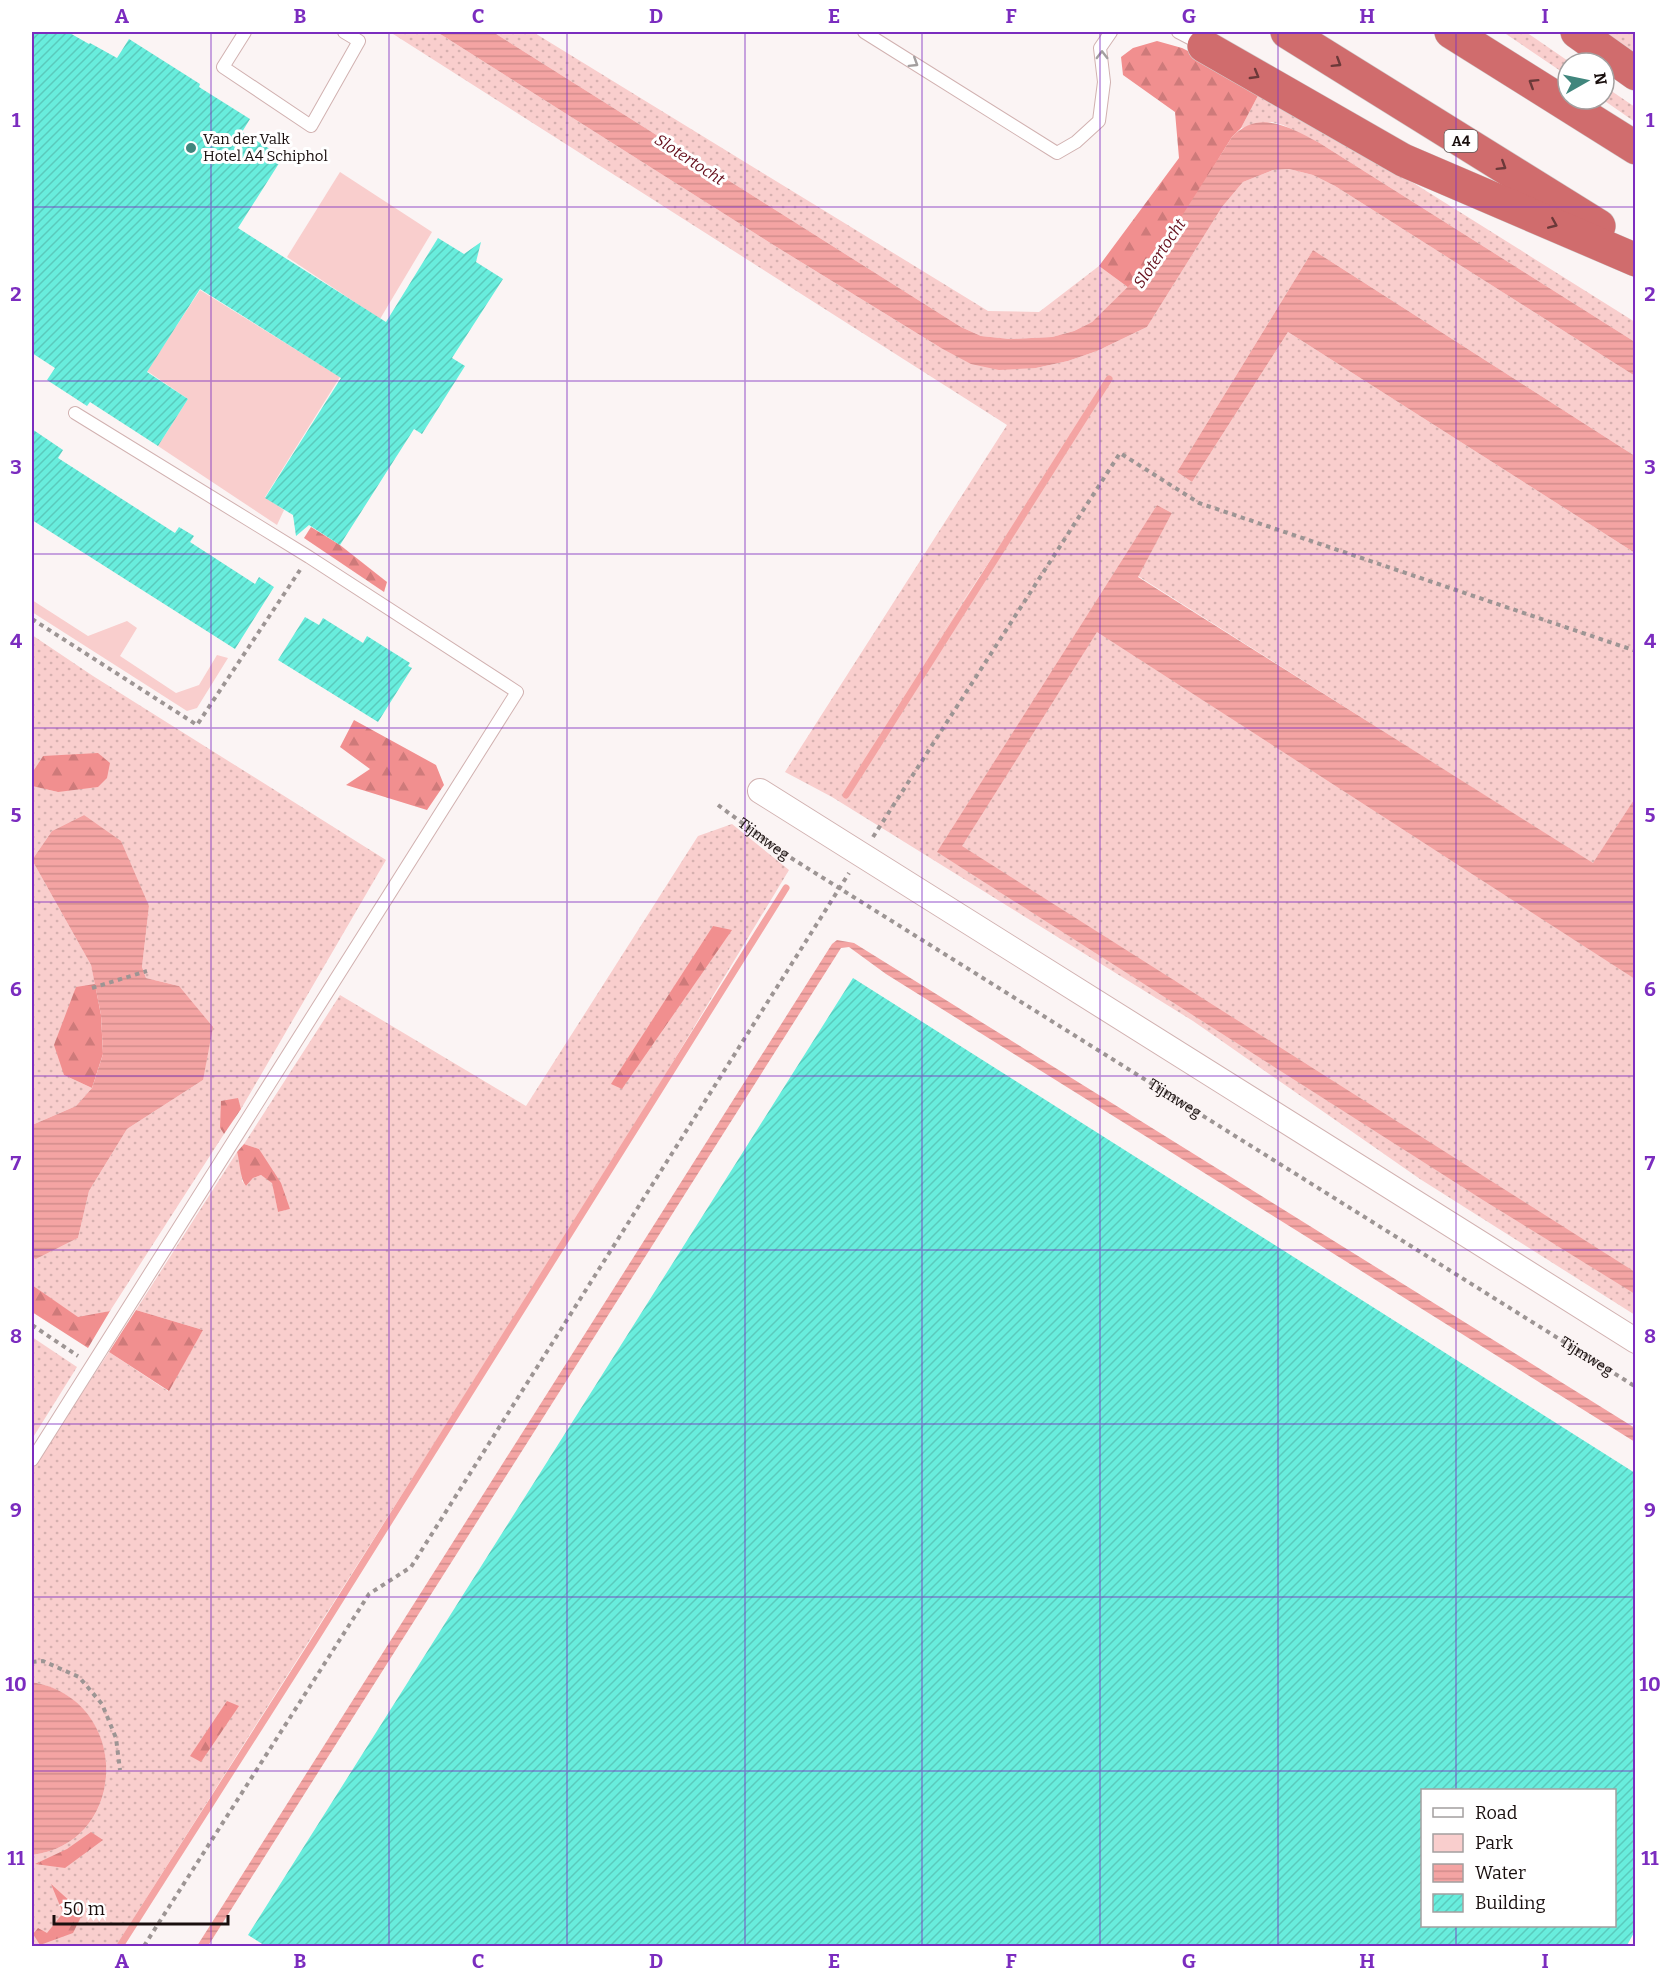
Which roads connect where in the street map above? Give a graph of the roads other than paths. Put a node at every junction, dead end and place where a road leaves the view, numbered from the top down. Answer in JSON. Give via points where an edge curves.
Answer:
{"nodes":[{"id":1,"x":245,"y":32,"type":"edge"},
{"id":2,"x":344,"y":32,"type":"edge"},
{"id":3,"x":864,"y":32,"type":"edge"},
{"id":4,"x":1111,"y":32,"type":"edge"},
{"id":5,"x":1287,"y":32,"type":"edge"},
{"id":6,"x":1451,"y":32,"type":"edge"},
{"id":7,"x":1577,"y":32,"type":"edge"},
{"id":8,"x":1191,"y":39,"type":"edge"},
{"id":9,"x":1635,"y":74,"type":"edge"},
{"id":10,"x":1635,"y":148,"type":"edge"},
{"id":11,"x":1635,"y":248,"type":"edge"},
{"id":12,"x":1635,"y":260,"type":"edge"},
{"id":13,"x":75,"y":412,"type":"dead end"},
{"id":14,"x":760,"y":791,"type":"dead end"},
{"id":15,"x":1635,"y":1341,"type":"edge"},
{"id":16,"x":32,"y":1460,"type":"edge"}],
"edges":[{"from":1,"to":2,"type":"lane","via":[[223,67],[311,126],[359,41]]},
{"from":3,"to":4,"type":"lane","one_way":true,"via":[[1057,153],[1099,121],[1104,82],[1100,48]]},
{"from":5,"to":11,"type":"highway","number":"A4","one_way":true},
{"from":10,"to":6,"type":"highway","one_way":true},
{"from":7,"to":9,"type":"highway"},
{"from":8,"to":12,"type":"highway","one_way":true,"via":[[1403,160]]},
{"from":13,"to":16,"type":"lane","via":[[517,692]]},
{"from":14,"to":15,"type":"street"}]}
